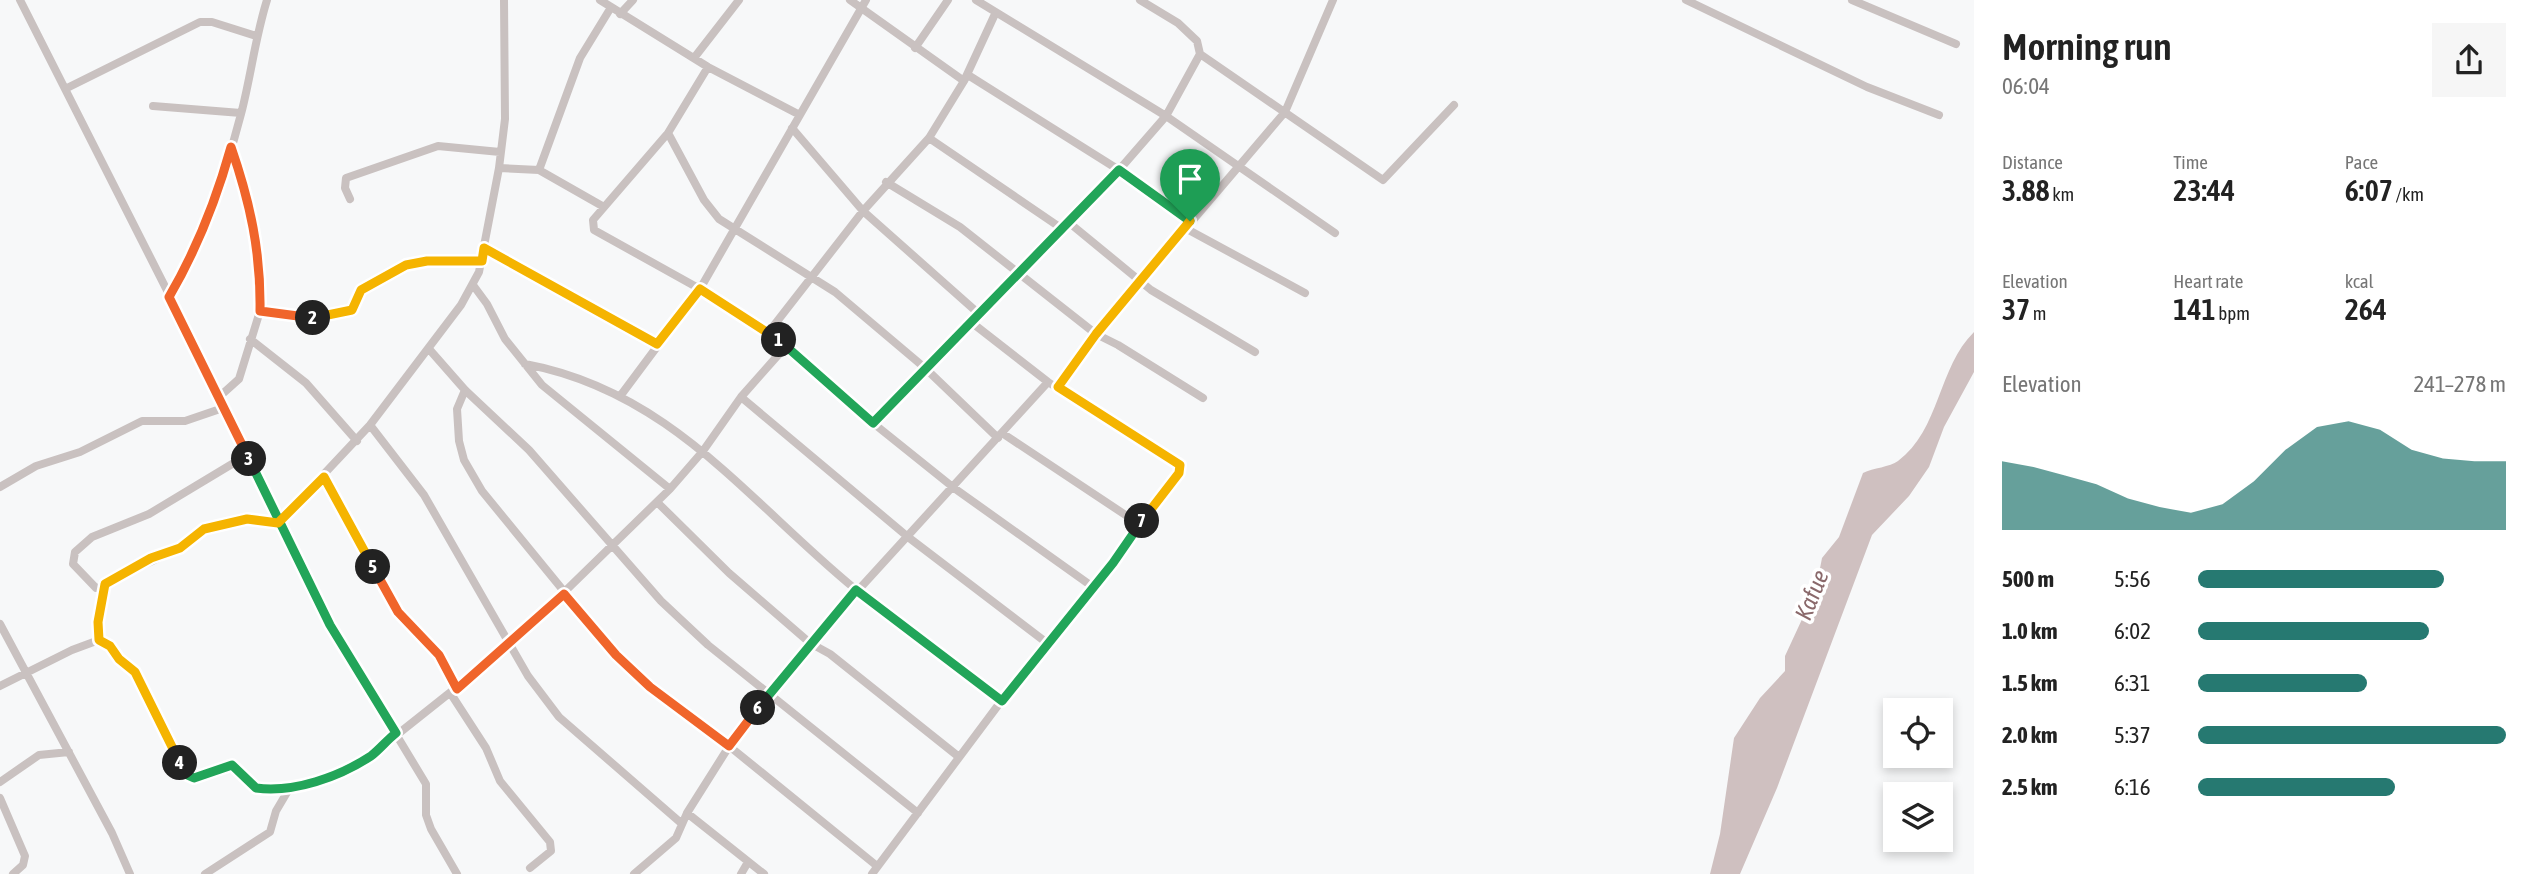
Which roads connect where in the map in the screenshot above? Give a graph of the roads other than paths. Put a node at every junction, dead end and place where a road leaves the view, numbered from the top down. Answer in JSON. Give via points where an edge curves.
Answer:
{"nodes":[{"id":1,"x":20,"y":0,"type":"edge"},
{"id":2,"x":267,"y":0,"type":"edge"},
{"id":3,"x":504,"y":0,"type":"edge"},
{"id":4,"x":600,"y":0,"type":"edge"},
{"id":5,"x":633,"y":0,"type":"edge"},
{"id":6,"x":739,"y":0,"type":"edge"},
{"id":7,"x":850,"y":0,"type":"edge"},
{"id":8,"x":948,"y":0,"type":"edge"},
{"id":9,"x":976,"y":0,"type":"edge"},
{"id":10,"x":1140,"y":0,"type":"edge"},
{"id":11,"x":1333,"y":0,"type":"edge"},
{"id":12,"x":1686,"y":0,"type":"edge"},
{"id":13,"x":1852,"y":0,"type":"edge"},
{"id":14,"x":863,"y":4,"type":"edge"},
{"id":15,"x":610,"y":9,"type":"junction"},
{"id":16,"x":620,"y":14,"type":"junction"},
{"id":17,"x":995,"y":14,"type":"junction"},
{"id":18,"x":256,"y":36,"type":"junction"},
{"id":19,"x":1956,"y":44,"type":"dead end"},
{"id":20,"x":915,"y":48,"type":"junction"},
{"id":21,"x":1200,"y":54,"type":"junction"},
{"id":22,"x":694,"y":58,"type":"junction"},
{"id":23,"x":708,"y":68,"type":"junction"},
{"id":24,"x":966,"y":78,"type":"junction"},
{"id":25,"x":65,"y":89,"type":"junction"},
{"id":26,"x":1454,"y":105,"type":"dead end"},
{"id":27,"x":153,"y":106,"type":"dead end"},
{"id":28,"x":1285,"y":112,"type":"junction"},
{"id":29,"x":241,"y":113,"type":"junction"},
{"id":30,"x":798,"y":114,"type":"junction"},
{"id":31,"x":1939,"y":115,"type":"dead end"},
{"id":32,"x":1166,"y":116,"type":"junction"},
{"id":33,"x":792,"y":128,"type":"junction"},
{"id":34,"x":668,"y":133,"type":"junction"},
{"id":35,"x":929,"y":138,"type":"junction"},
{"id":36,"x":231,"y":147,"type":"junction"},
{"id":37,"x":500,"y":152,"type":"junction"},
{"id":38,"x":499,"y":168,"type":"junction"},
{"id":39,"x":1238,"y":169,"type":"junction"},
{"id":40,"x":539,"y":170,"type":"junction"},
{"id":41,"x":1119,"y":170,"type":"junction"},
{"id":42,"x":886,"y":182,"type":"junction"},
{"id":43,"x":349,"y":199,"type":"dead end"},
{"id":44,"x":604,"y":207,"type":"junction"},
{"id":45,"x":863,"y":211,"type":"junction"},
{"id":46,"x":1064,"y":225,"type":"junction"},
{"id":47,"x":1187,"y":225,"type":"junction"},
{"id":48,"x":735,"y":229,"type":"junction"},
{"id":49,"x":1335,"y":233,"type":"dead end"},
{"id":50,"x":484,"y":248,"type":"junction"},
{"id":51,"x":482,"y":261,"type":"junction"},
{"id":52,"x":1018,"y":273,"type":"junction"},
{"id":53,"x":811,"y":276,"type":"junction"},
{"id":54,"x":1142,"y":280,"type":"junction"},
{"id":55,"x":473,"y":285,"type":"junction"},
{"id":56,"x":700,"y":289,"type":"junction"},
{"id":57,"x":1306,"y":293,"type":"dead end"},
{"id":58,"x":169,"y":297,"type":"junction"},
{"id":59,"x":260,"y":311,"type":"junction"},
{"id":60,"x":978,"y":313,"type":"junction"},
{"id":61,"x":971,"y":322,"type":"junction"},
{"id":62,"x":768,"y":333,"type":"junction"},
{"id":63,"x":1096,"y":334,"type":"junction"},
{"id":64,"x":250,"y":340,"type":"junction"},
{"id":65,"x":657,"y":344,"type":"junction"},
{"id":66,"x":787,"y":345,"type":"junction"},
{"id":67,"x":429,"y":349,"type":"junction"},
{"id":68,"x":1255,"y":352,"type":"dead end"},
{"id":69,"x":525,"y":364,"type":"junction"},
{"id":70,"x":925,"y":368,"type":"junction"},
{"id":71,"x":1048,"y":382,"type":"junction"},
{"id":72,"x":1058,"y":387,"type":"junction"},
{"id":73,"x":465,"y":390,"type":"junction"},
{"id":74,"x":621,"y":395,"type":"junction"},
{"id":75,"x":219,"y":397,"type":"junction"},
{"id":76,"x":741,"y":397,"type":"junction"},
{"id":77,"x":1203,"y":398,"type":"dead end"},
{"id":78,"x":226,"y":407,"type":"junction"},
{"id":79,"x":873,"y":423,"type":"junction"},
{"id":80,"x":370,"y":425,"type":"junction"},
{"id":81,"x":1000,"y":436,"type":"junction"},
{"id":82,"x":357,"y":441,"type":"junction"},
{"id":83,"x":703,"y":451,"type":"junction"},
{"id":84,"x":247,"y":455,"type":"junction"},
{"id":85,"x":324,"y":477,"type":"junction"},
{"id":86,"x":0,"y":487,"type":"edge"},
{"id":87,"x":954,"y":488,"type":"junction"},
{"id":88,"x":670,"y":489,"type":"junction"},
{"id":89,"x":657,"y":503,"type":"junction"},
{"id":90,"x":278,"y":523,"type":"junction"},
{"id":91,"x":1139,"y":524,"type":"junction"},
{"id":92,"x":908,"y":537,"type":"junction"},
{"id":93,"x":613,"y":545,"type":"junction"},
{"id":94,"x":103,"y":587,"type":"junction"},
{"id":95,"x":1093,"y":587,"type":"junction"},
{"id":96,"x":856,"y":590,"type":"junction"},
{"id":97,"x":564,"y":594,"type":"junction"},
{"id":98,"x":0,"y":624,"type":"edge"},
{"id":99,"x":99,"y":640,"type":"junction"},
{"id":100,"x":810,"y":643,"type":"junction"},
{"id":101,"x":1047,"y":643,"type":"junction"},
{"id":102,"x":510,"y":645,"type":"junction"},
{"id":103,"x":27,"y":673,"type":"junction"},
{"id":104,"x":0,"y":686,"type":"edge"},
{"id":105,"x":454,"y":692,"type":"junction"},
{"id":106,"x":769,"y":694,"type":"junction"},
{"id":107,"x":1002,"y":701,"type":"junction"},
{"id":108,"x":396,"y":733,"type":"junction"},
{"id":109,"x":729,"y":746,"type":"junction"},
{"id":110,"x":69,"y":752,"type":"junction"},
{"id":111,"x":959,"y":757,"type":"junction"},
{"id":112,"x":0,"y":782,"type":"edge"},
{"id":113,"x":289,"y":789,"type":"junction"},
{"id":114,"x":0,"y":799,"type":"edge"},
{"id":115,"x":687,"y":813,"type":"junction"},
{"id":116,"x":918,"y":813,"type":"junction"},
{"id":117,"x":681,"y":823,"type":"junction"},
{"id":118,"x":230,"y":858,"type":"junction"},
{"id":119,"x":748,"y":862,"type":"junction"},
{"id":120,"x":530,"y":868,"type":"dead end"},
{"id":121,"x":874,"y":870,"type":"edge"},
{"id":122,"x":13,"y":874,"type":"edge"},
{"id":123,"x":130,"y":874,"type":"edge"},
{"id":124,"x":205,"y":874,"type":"edge"},
{"id":125,"x":219,"y":874,"type":"edge"},
{"id":126,"x":457,"y":874,"type":"edge"},
{"id":127,"x":634,"y":874,"type":"edge"},
{"id":128,"x":741,"y":874,"type":"edge"},
{"id":129,"x":764,"y":874,"type":"edge"}],
"edges":[{"from":1,"to":25,"type":"street"},
{"from":2,"to":18,"type":"street"},
{"from":3,"to":37,"type":"street","via":[[505,119]]},
{"from":4,"to":15,"type":"street"},
{"from":5,"to":16,"type":"street"},
{"from":6,"to":22,"type":"street"},
{"from":7,"to":14,"type":"street"},
{"from":8,"to":20,"type":"street"},
{"from":9,"to":17,"type":"street"},
{"from":10,"to":21,"type":"street","via":[[1190,31]]},
{"from":11,"to":28,"type":"street"},
{"from":12,"to":31,"type":"street","via":[[1867,87]]},
{"from":13,"to":19,"type":"street"},
{"from":14,"to":20,"type":"street"},
{"from":14,"to":30,"type":"street"},
{"from":15,"to":16,"type":"street"},
{"from":15,"to":40,"type":"street","via":[[580,58]]},
{"from":16,"to":22,"type":"street"},
{"from":17,"to":24,"type":"street"},
{"from":17,"to":32,"type":"street"},
{"from":18,"to":25,"type":"street","via":[[200,22]]},
{"from":18,"to":29,"type":"street"},
{"from":20,"to":24,"type":"street"},
{"from":21,"to":28,"type":"street"},
{"from":21,"to":32,"type":"street"},
{"from":22,"to":23,"type":"street"},
{"from":23,"to":30,"type":"street"},
{"from":23,"to":34,"type":"street"},
{"from":24,"to":35,"type":"street"},
{"from":24,"to":41,"type":"street"},
{"from":25,"to":58,"type":"street"},
{"from":26,"to":28,"type":"street","via":[[1383,180]]},
{"from":27,"to":29,"type":"street"},
{"from":28,"to":39,"type":"street"},
{"from":29,"to":36,"type":"street"},
{"from":30,"to":33,"type":"street"},
{"from":32,"to":39,"type":"street"},
{"from":32,"to":41,"type":"street"},
{"from":33,"to":45,"type":"street"},
{"from":33,"to":48,"type":"street"},
{"from":34,"to":44,"type":"street"},
{"from":34,"to":48,"type":"street","via":[[711,212]]},
{"from":35,"to":42,"type":"street"},
{"from":35,"to":46,"type":"street"},
{"from":36,"to":58,"type":"street","via":[[216,200]]},
{"from":36,"to":59,"type":"street","via":[[249,200],[261,276]]},
{"from":37,"to":38,"type":"street"},
{"from":37,"to":43,"type":"street","via":[[449,146],[428,149],[346,178]]},
{"from":38,"to":40,"type":"street"},
{"from":38,"to":50,"type":"street"},
{"from":39,"to":47,"type":"street"},
{"from":39,"to":49,"type":"street"},
{"from":40,"to":44,"type":"street"},
{"from":41,"to":46,"type":"street"},
{"from":41,"to":47,"type":"street"},
{"from":42,"to":45,"type":"street"},
{"from":42,"to":52,"type":"street","via":[[943,215]]},
{"from":44,"to":56,"type":"street","via":[[593,220],[594,230]]},
{"from":45,"to":53,"type":"street"},
{"from":45,"to":60,"type":"street"},
{"from":46,"to":52,"type":"street"},
{"from":46,"to":54,"type":"street"},
{"from":47,"to":54,"type":"street"},
{"from":47,"to":57,"type":"street"},
{"from":48,"to":53,"type":"street"},
{"from":48,"to":56,"type":"street"},
{"from":50,"to":51,"type":"street"},
{"from":50,"to":65,"type":"street"},
{"from":51,"to":55,"type":"street"},
{"from":51,"to":59,"type":"street","via":[[406,265],[361,290],[355,305],[345,312],[303,318]]},
{"from":52,"to":60,"type":"street"},
{"from":52,"to":63,"type":"street"},
{"from":53,"to":62,"type":"street"},
{"from":53,"to":70,"type":"street"},
{"from":54,"to":63,"type":"street"},
{"from":54,"to":68,"type":"street"},
{"from":55,"to":67,"type":"street"},
{"from":55,"to":69,"type":"street"},
{"from":56,"to":62,"type":"street"},
{"from":56,"to":65,"type":"street"},
{"from":58,"to":75,"type":"street"},
{"from":59,"to":64,"type":"street"},
{"from":60,"to":61,"type":"street"},
{"from":61,"to":70,"type":"street"},
{"from":61,"to":71,"type":"street"},
{"from":62,"to":66,"type":"street"},
{"from":63,"to":72,"type":"street"},
{"from":63,"to":77,"type":"street"},
{"from":64,"to":75,"type":"street","via":[[239,379]]},
{"from":64,"to":82,"type":"street","via":[[300,377]]},
{"from":65,"to":74,"type":"street"},
{"from":66,"to":76,"type":"street"},
{"from":66,"to":79,"type":"street"},
{"from":67,"to":73,"type":"street"},
{"from":67,"to":80,"type":"street"},
{"from":69,"to":74,"type":"street","via":[[562,371]]},
{"from":69,"to":88,"type":"street","via":[[542,385]]},
{"from":70,"to":79,"type":"street"},
{"from":70,"to":81,"type":"street"},
{"from":71,"to":72,"type":"street"},
{"from":71,"to":81,"type":"street"},
{"from":72,"to":91,"type":"street","via":[[1180,465],[1179,473]]},
{"from":73,"to":93,"type":"street","via":[[529,450]]},
{"from":73,"to":97,"type":"street","via":[[457,409],[464,460],[482,491]]},
{"from":74,"to":83,"type":"street"},
{"from":75,"to":78,"type":"street"},
{"from":76,"to":83,"type":"street"},
{"from":76,"to":92,"type":"street"},
{"from":78,"to":84,"type":"street"},
{"from":78,"to":86,"type":"street","via":[[185,421],[142,421],[80,452],[36,466]]},
{"from":79,"to":87,"type":"street"},
{"from":80,"to":82,"type":"street"},
{"from":80,"to":102,"type":"street","via":[[424,495]]},
{"from":81,"to":87,"type":"street"},
{"from":81,"to":91,"type":"street"},
{"from":82,"to":85,"type":"street"},
{"from":83,"to":88,"type":"street"},
{"from":83,"to":96,"type":"street"},
{"from":84,"to":90,"type":"street"},
{"from":84,"to":94,"type":"street","via":[[149,514],[92,537],[75,552],[73,564],[93,586]]},
{"from":85,"to":90,"type":"street"},
{"from":85,"to":105,"type":"street","via":[[398,612],[439,655]]},
{"from":87,"to":92,"type":"street"},
{"from":87,"to":95,"type":"street"},
{"from":88,"to":89,"type":"street"},
{"from":89,"to":93,"type":"street"},
{"from":89,"to":100,"type":"street"},
{"from":90,"to":94,"type":"street","via":[[247,519],[204,529],[180,548],[151,558]]},
{"from":90,"to":108,"type":"street","via":[[330,625]]},
{"from":91,"to":95,"type":"street"},
{"from":92,"to":96,"type":"street"},
{"from":92,"to":101,"type":"street"},
{"from":93,"to":97,"type":"street"},
{"from":93,"to":106,"type":"street","via":[[661,601]]},
{"from":94,"to":99,"type":"street"},
{"from":95,"to":101,"type":"street"},
{"from":96,"to":100,"type":"street"},
{"from":96,"to":107,"type":"street"},
{"from":97,"to":102,"type":"street"},
{"from":97,"to":109,"type":"street","via":[[650,687]]},
{"from":98,"to":103,"type":"street"},
{"from":99,"to":103,"type":"street"},
{"from":99,"to":113,"type":"street","via":[[135,672],[188,776],[232,765],[256,788]]},
{"from":100,"to":106,"type":"street"},
{"from":100,"to":111,"type":"street"},
{"from":101,"to":107,"type":"street"},
{"from":102,"to":105,"type":"street"},
{"from":102,"to":117,"type":"street","via":[[559,717]]},
{"from":103,"to":104,"type":"street"},
{"from":103,"to":110,"type":"street"},
{"from":105,"to":108,"type":"street"},
{"from":105,"to":120,"type":"street","via":[[500,781],[550,842],[548,855]]},
{"from":106,"to":109,"type":"street"},
{"from":106,"to":116,"type":"street"},
{"from":107,"to":111,"type":"street"},
{"from":108,"to":113,"type":"street","via":[[351,767]]},
{"from":108,"to":126,"type":"street","via":[[426,784],[430,829]]},
{"from":109,"to":115,"type":"street"},
{"from":109,"to":121,"type":"street"},
{"from":110,"to":112,"type":"street","via":[[39,755]]},
{"from":110,"to":123,"type":"street"},
{"from":111,"to":116,"type":"street"},
{"from":113,"to":118,"type":"street","via":[[270,832]]},
{"from":114,"to":122,"type":"street","via":[[25,856],[20,870]]},
{"from":115,"to":117,"type":"street"},
{"from":115,"to":119,"type":"street"},
{"from":116,"to":121,"type":"street"},
{"from":117,"to":127,"type":"street","via":[[676,838]]},
{"from":118,"to":124,"type":"street"},
{"from":118,"to":125,"type":"street"},
{"from":119,"to":128,"type":"street"},
{"from":119,"to":129,"type":"street"}]}
